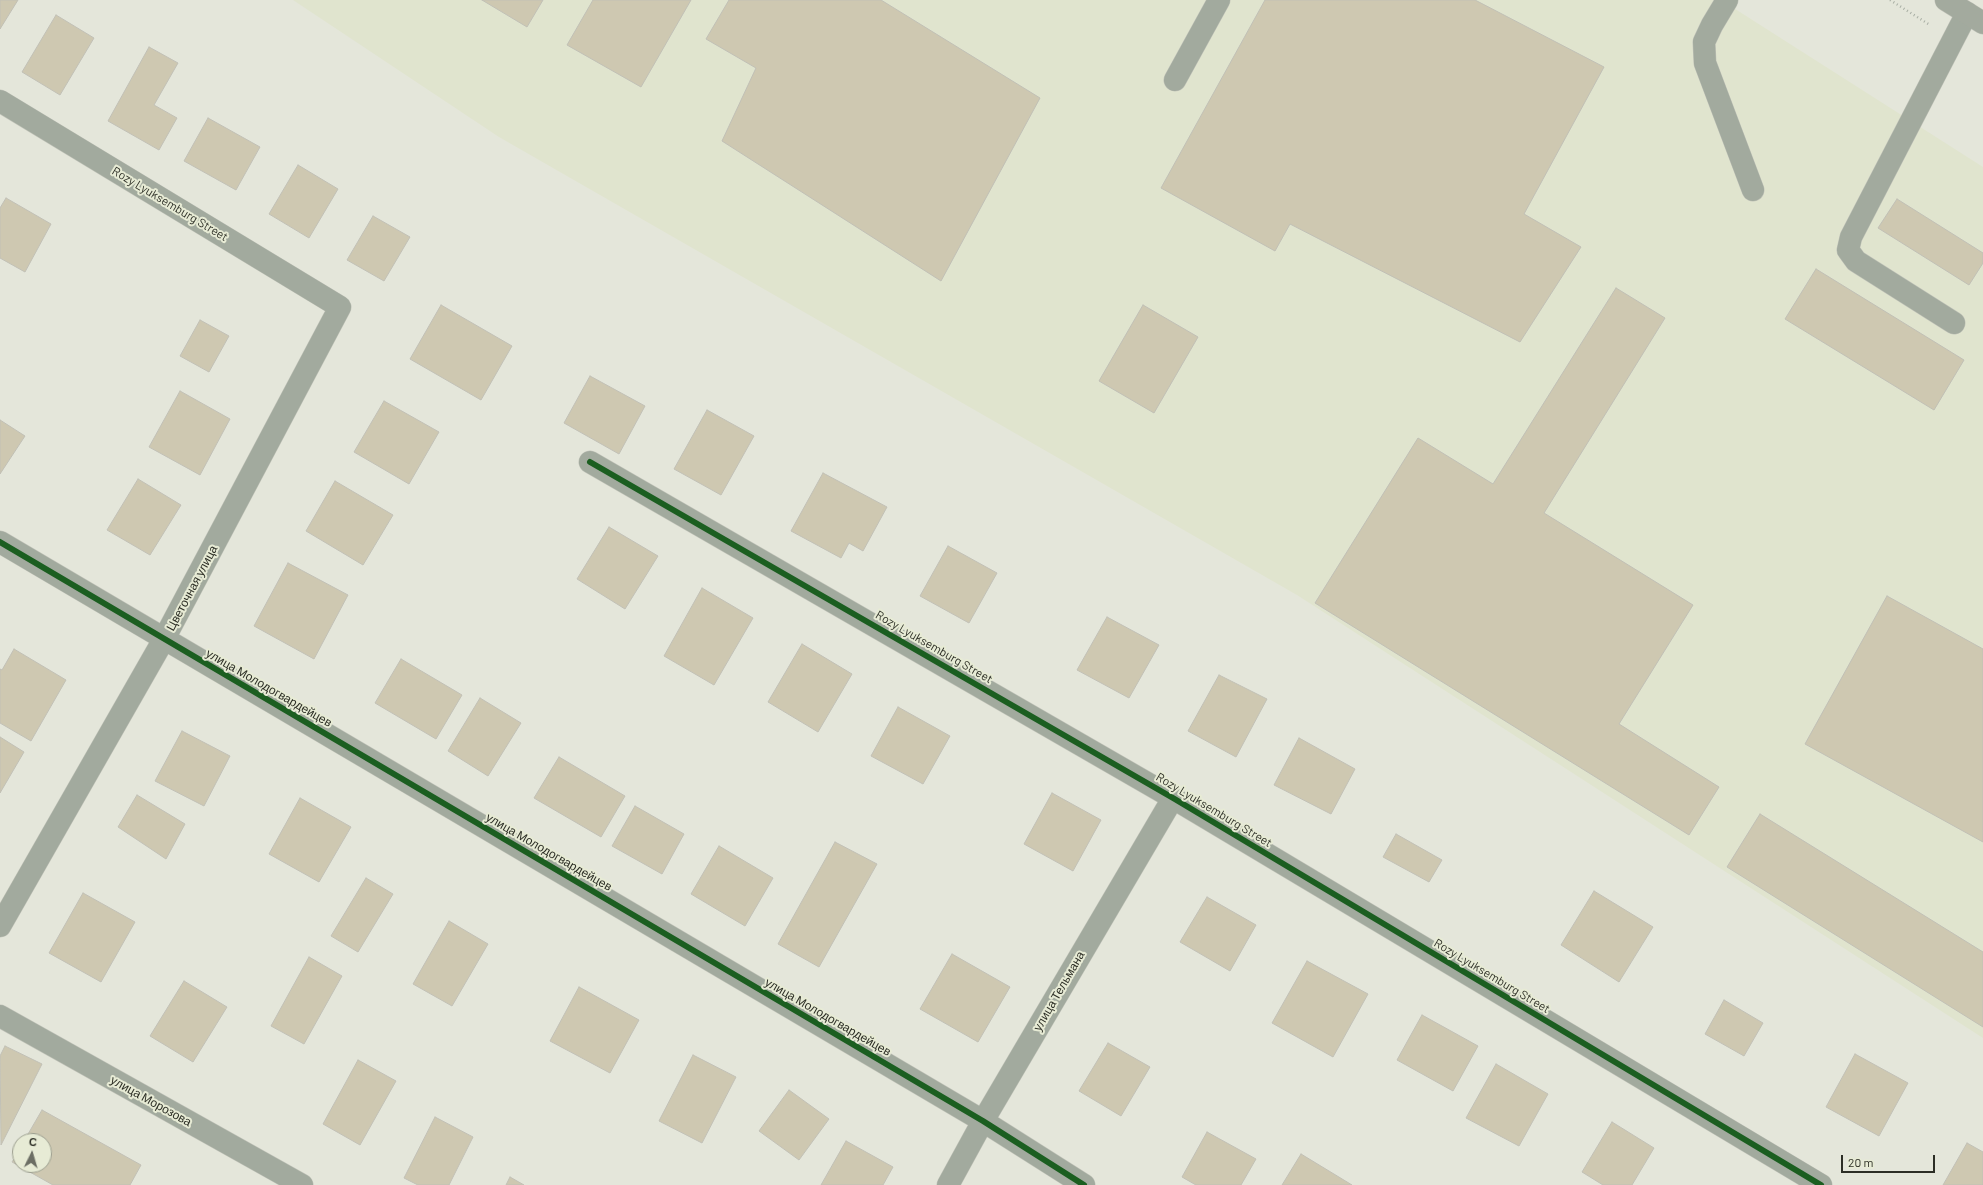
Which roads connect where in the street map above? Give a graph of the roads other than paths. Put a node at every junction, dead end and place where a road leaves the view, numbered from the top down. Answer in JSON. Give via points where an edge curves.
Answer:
{"nodes":[{"id":1,"x":1219,"y":0,"type":"edge"},
{"id":2,"x":1727,"y":0,"type":"edge"},
{"id":3,"x":1946,"y":0,"type":"edge"},
{"id":4,"x":1975,"y":18,"type":"edge"},
{"id":5,"x":1175,"y":80,"type":"dead end"},
{"id":6,"x":0,"y":101,"type":"edge"},
{"id":7,"x":1753,"y":190,"type":"dead end"},
{"id":8,"x":340,"y":307,"type":"joint"},
{"id":9,"x":1954,"y":323,"type":"dead end"},
{"id":10,"x":590,"y":462,"type":"dead end"},
{"id":11,"x":0,"y":542,"type":"edge"},
{"id":12,"x":164,"y":639,"type":"junction"},
{"id":13,"x":1173,"y":798,"type":"junction"},
{"id":14,"x":0,"y":926,"type":"edge"},
{"id":15,"x":0,"y":1016,"type":"edge"},
{"id":16,"x":983,"y":1121,"type":"junction"},
{"id":17,"x":302,"y":1185,"type":"edge"},
{"id":18,"x":948,"y":1185,"type":"edge"},
{"id":19,"x":1084,"y":1185,"type":"edge"},
{"id":20,"x":1821,"y":1185,"type":"edge"}],
"edges":[{"from":1,"to":5,"type":"street"},
{"from":2,"to":7,"type":"street","via":[[1704,42],[1704,63]]},
{"from":3,"to":4,"type":"main road"},
{"from":4,"to":9,"type":"street","via":[[1954,39],[1851,237],[1848,250],[1856,261]]},
{"from":6,"to":8,"type":"street","name":"Rozy Lyuksemburg Street"},
{"from":8,"to":12,"type":"street","name":"Цветочная улица"},
{"from":10,"to":13,"type":"street","name":"Rozy Lyuksemburg Street"},
{"from":11,"to":12,"type":"street","name":"улица Молодогвардейцев"},
{"from":12,"to":14,"type":"street","name":"Цветочная улица"},
{"from":12,"to":16,"type":"street","name":"улица Молодогвардейцев"},
{"from":13,"to":16,"type":"street","name":"улица Тельмана"},
{"from":13,"to":20,"type":"street","name":"Rozy Lyuksemburg Street"},
{"from":15,"to":17,"type":"street","name":"улица Морозова"},
{"from":16,"to":18,"type":"street","name":"улица Тельмана"},
{"from":16,"to":19,"type":"street","name":"улица Молодогвардейцев"}]}
